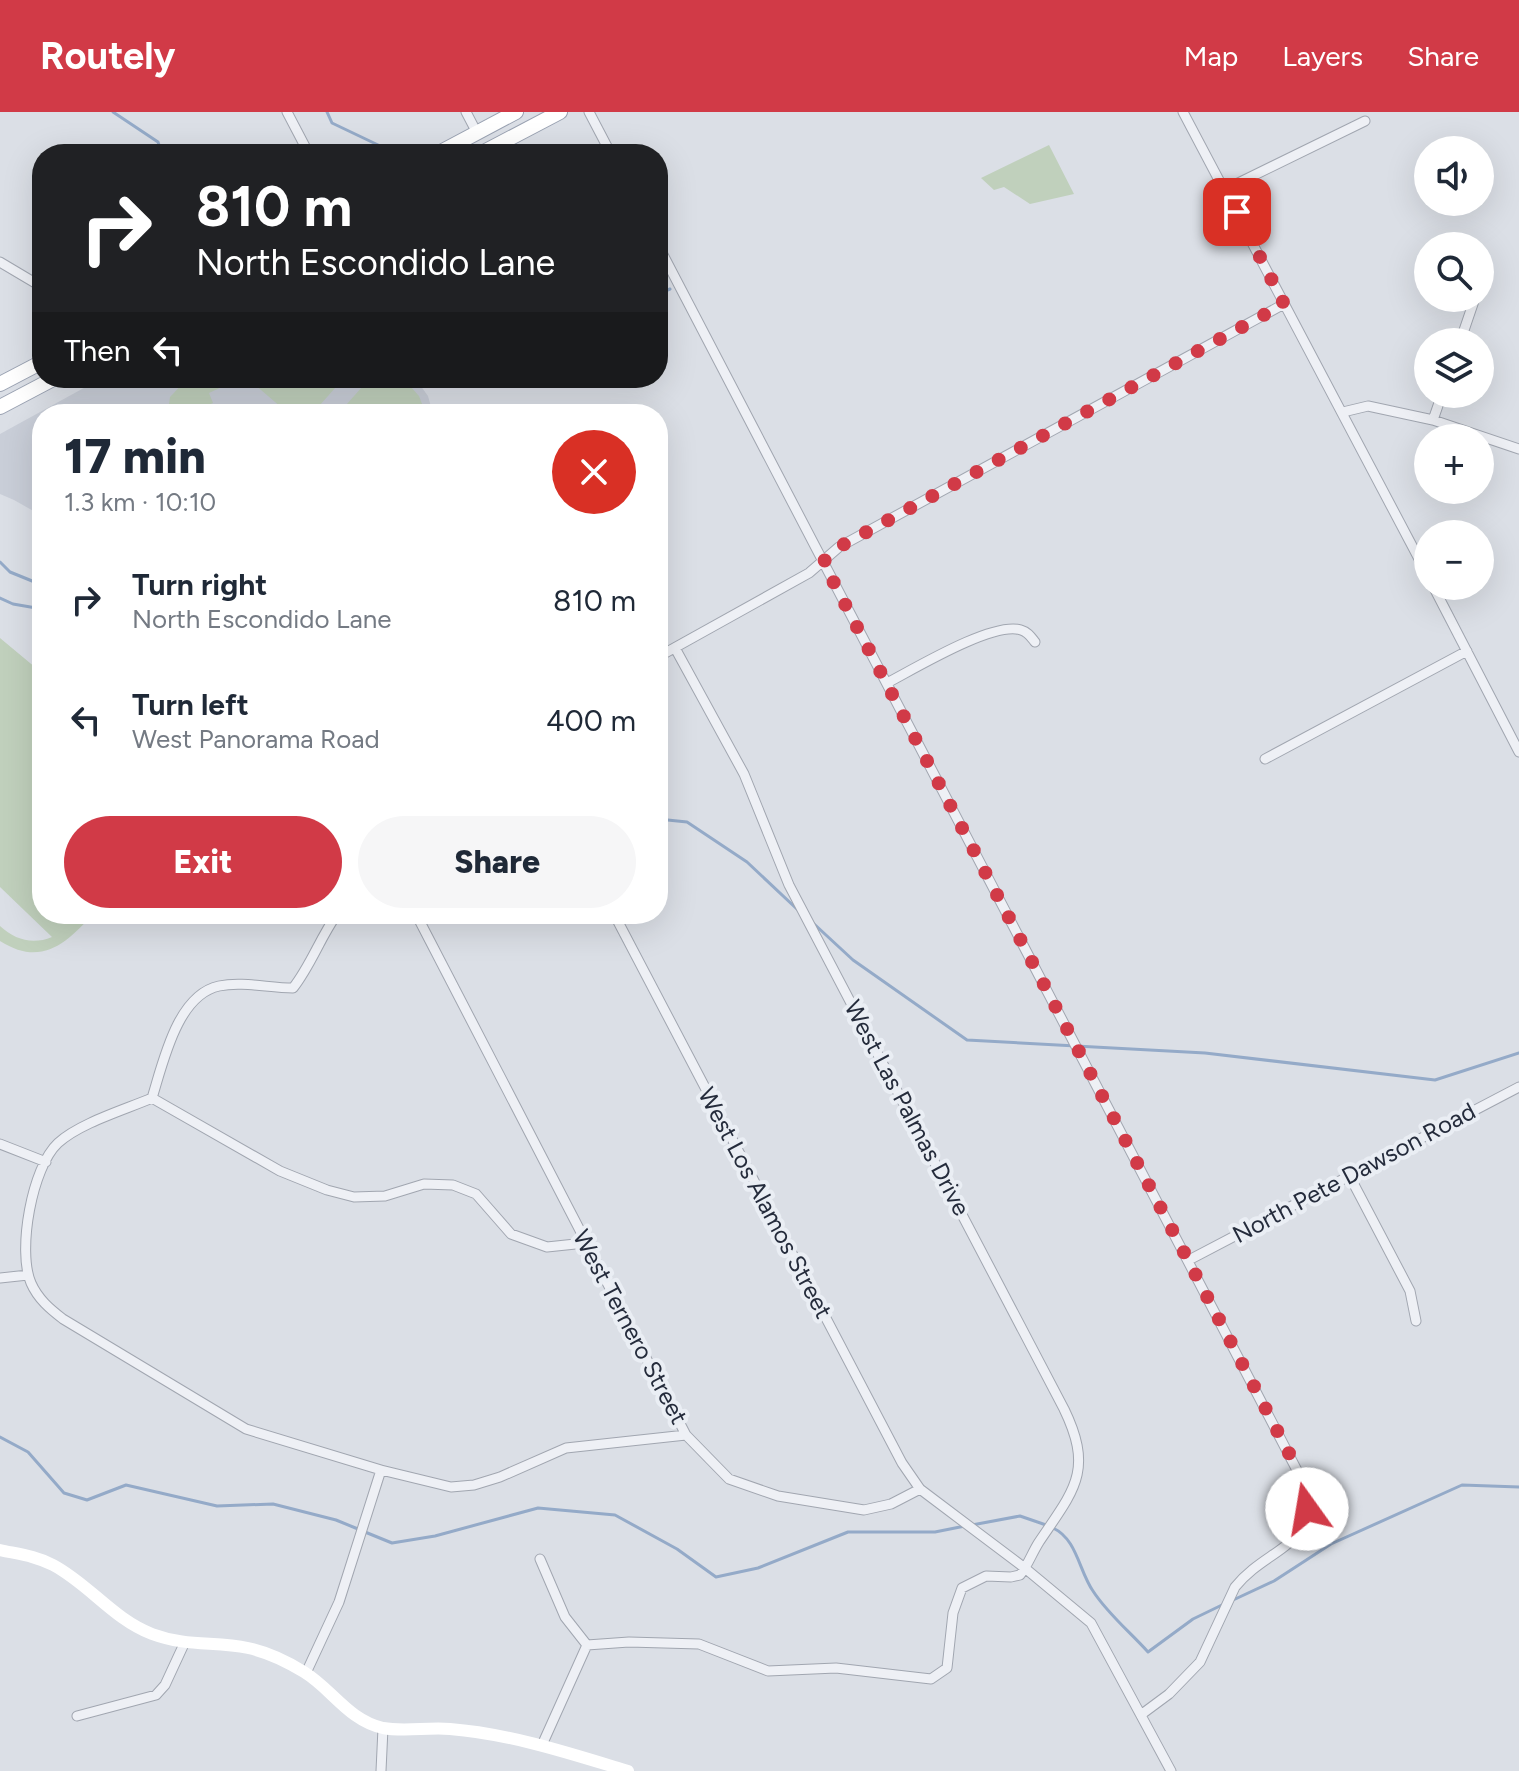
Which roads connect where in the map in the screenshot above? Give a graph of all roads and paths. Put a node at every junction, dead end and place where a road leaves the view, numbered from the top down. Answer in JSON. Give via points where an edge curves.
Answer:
{"nodes":[{"id":1,"x":287,"y":112,"type":"edge"},
{"id":2,"x":466,"y":112,"type":"edge"},
{"id":3,"x":516,"y":112,"type":"edge"},
{"id":4,"x":560,"y":112,"type":"edge"},
{"id":5,"x":589,"y":112,"type":"edge"},
{"id":6,"x":1183,"y":112,"type":"edge"},
{"id":7,"x":1365,"y":121,"type":"dead end"},
{"id":8,"x":477,"y":133,"type":"junction"},
{"id":9,"x":304,"y":144,"type":"edge"},
{"id":10,"x":456,"y":144,"type":"edge"},
{"id":11,"x":499,"y":144,"type":"edge"},
{"id":12,"x":606,"y":144,"type":"edge"},
{"id":13,"x":1226,"y":189,"type":"junction"},
{"id":14,"x":0,"y":262,"type":"edge"},
{"id":15,"x":668,"y":264,"type":"edge"},
{"id":16,"x":32,"y":281,"type":"edge"},
{"id":17,"x":1284,"y":304,"type":"junction"},
{"id":18,"x":32,"y":367,"type":"edge"},
{"id":19,"x":0,"y":384,"type":"edge"},
{"id":20,"x":36,"y":388,"type":"edge"},
{"id":21,"x":0,"y":407,"type":"edge"},
{"id":22,"x":1437,"y":408,"type":"edge"},
{"id":23,"x":1343,"y":412,"type":"junction"},
{"id":24,"x":1433,"y":420,"type":"junction"},
{"id":25,"x":1519,"y":449,"type":"edge"},
{"id":26,"x":1414,"y":549,"type":"edge"},
{"id":27,"x":823,"y":562,"type":"junction"},
{"id":28,"x":1440,"y":600,"type":"edge"},
{"id":29,"x":1035,"y":642,"type":"dead end"},
{"id":30,"x":675,"y":648,"type":"junction"},
{"id":31,"x":1467,"y":651,"type":"junction"},
{"id":32,"x":668,"y":652,"type":"edge"},
{"id":33,"x":887,"y":683,"type":"junction"},
{"id":34,"x":1518,"y":748,"type":"edge"},
{"id":35,"x":1265,"y":759,"type":"dead end"},
{"id":36,"x":330,"y":924,"type":"edge"},
{"id":37,"x":421,"y":924,"type":"edge"},
{"id":38,"x":619,"y":924,"type":"edge"},
{"id":39,"x":1519,"y":1087,"type":"edge"},
{"id":40,"x":152,"y":1098,"type":"junction"},
{"id":41,"x":0,"y":1144,"type":"edge"},
{"id":42,"x":48,"y":1159,"type":"junction"},
{"id":43,"x":1349,"y":1175,"type":"junction"},
{"id":44,"x":585,"y":1243,"type":"junction"},
{"id":45,"x":1189,"y":1260,"type":"junction"},
{"id":46,"x":28,"y":1275,"type":"junction"},
{"id":47,"x":0,"y":1278,"type":"edge"},
{"id":48,"x":1416,"y":1321,"type":"dead end"},
{"id":49,"x":686,"y":1435,"type":"junction"},
{"id":50,"x":381,"y":1470,"type":"junction"},
{"id":51,"x":920,"y":1489,"type":"junction"},
{"id":52,"x":0,"y":1550,"type":"edge"},
{"id":53,"x":540,"y":1559,"type":"dead end"},
{"id":54,"x":1026,"y":1569,"type":"junction"},
{"id":55,"x":184,"y":1644,"type":"junction"},
{"id":56,"x":587,"y":1645,"type":"junction"},
{"id":57,"x":306,"y":1673,"type":"junction"},
{"id":58,"x":1142,"y":1714,"type":"junction"},
{"id":59,"x":77,"y":1716,"type":"dead end"},
{"id":60,"x":383,"y":1728,"type":"junction"},
{"id":61,"x":542,"y":1745,"type":"junction"},
{"id":62,"x":381,"y":1771,"type":"edge"},
{"id":63,"x":628,"y":1771,"type":"edge"},
{"id":64,"x":1171,"y":1771,"type":"edge"}],
"edges":[{"from":1,"to":9,"type":"street"},
{"from":2,"to":8,"type":"street"},
{"from":3,"to":8,"type":"main road"},
{"from":4,"to":11,"type":"main road"},
{"from":5,"to":12,"type":"street"},
{"from":6,"to":13,"type":"street"},
{"from":7,"to":13,"type":"street"},
{"from":8,"to":10,"type":"main road"},
{"from":13,"to":17,"type":"street"},
{"from":14,"to":16,"type":"street"},
{"from":15,"to":27,"type":"street"},
{"from":17,"to":23,"type":"street"},
{"from":17,"to":27,"type":"street","via":[[839,547]]},
{"from":18,"to":19,"type":"main road"},
{"from":20,"to":21,"type":"main road"},
{"from":22,"to":24,"type":"street"},
{"from":23,"to":24,"type":"street","via":[[1368,406]]},
{"from":23,"to":26,"type":"street"},
{"from":24,"to":25,"type":"street"},
{"from":27,"to":30,"type":"street"},
{"from":27,"to":33,"type":"street"},
{"from":28,"to":31,"type":"street"},
{"from":29,"to":33,"type":"street","via":[[1024,631],[1012,629],[980,636]]},
{"from":30,"to":32,"type":"street"},
{"from":30,"to":54,"type":"street","name":"West Las Palmas Drive","via":[[744,774],[789,885],[1076,1434],[1076,1480]]},
{"from":31,"to":34,"type":"street"},
{"from":31,"to":35,"type":"street"},
{"from":33,"to":45,"type":"street"},
{"from":36,"to":40,"type":"street","via":[[293,988],[219,986],[200,994],[170,1042]]},
{"from":37,"to":44,"type":"street","name":"West Ternero Street"},
{"from":38,"to":51,"type":"street","name":"West Los Alamos Street"},
{"from":39,"to":43,"type":"street","name":"North Pete Dawson Road"},
{"from":40,"to":42,"type":"street","via":[[69,1135]]},
{"from":40,"to":44,"type":"street","via":[[280,1171],[327,1190],[366,1197],[424,1184],[453,1185],[476,1194],[511,1234],[547,1247]]},
{"from":41,"to":42,"type":"street"},
{"from":42,"to":46,"type":"street","via":[[28,1209]]},
{"from":43,"to":45,"type":"street","name":"North Pete Dawson Road"},
{"from":43,"to":48,"type":"street","via":[[1410,1291]]},
{"from":44,"to":49,"type":"street","name":"West Ternero Street"},
{"from":45,"to":58,"type":"street","via":[[1293,1461],[1307,1509],[1294,1539],[1235,1587],[1200,1662]]},
{"from":46,"to":47,"type":"street"},
{"from":46,"to":50,"type":"street","via":[[41,1300],[63,1319],[246,1429]]},
{"from":49,"to":50,"type":"street","via":[[566,1448],[474,1485],[451,1487]]},
{"from":49,"to":51,"type":"street","name":"West Ternero Street","via":[[729,1479],[778,1496],[864,1510]]},
{"from":50,"to":57,"type":"street","via":[[339,1602]]},
{"from":51,"to":54,"type":"street"},
{"from":52,"to":55,"type":"street","via":[[55,1566],[121,1618]]},
{"from":53,"to":56,"type":"street","via":[[565,1617]]},
{"from":54,"to":56,"type":"street","via":[[1016,1577],[986,1576],[962,1588],[953,1613],[947,1668],[931,1679],[836,1668],[768,1671],[699,1644]]},
{"from":54,"to":58,"type":"street","via":[[1091,1623]]},
{"from":55,"to":57,"type":"street","via":[[248,1648]]},
{"from":55,"to":59,"type":"street","via":[[156,1695]]},
{"from":56,"to":61,"type":"street"},
{"from":57,"to":60,"type":"street","via":[[343,1708]]},
{"from":58,"to":64,"type":"street"},
{"from":60,"to":61,"type":"street","via":[[450,1729]]},
{"from":60,"to":62,"type":"street"},
{"from":61,"to":63,"type":"street"}]}
